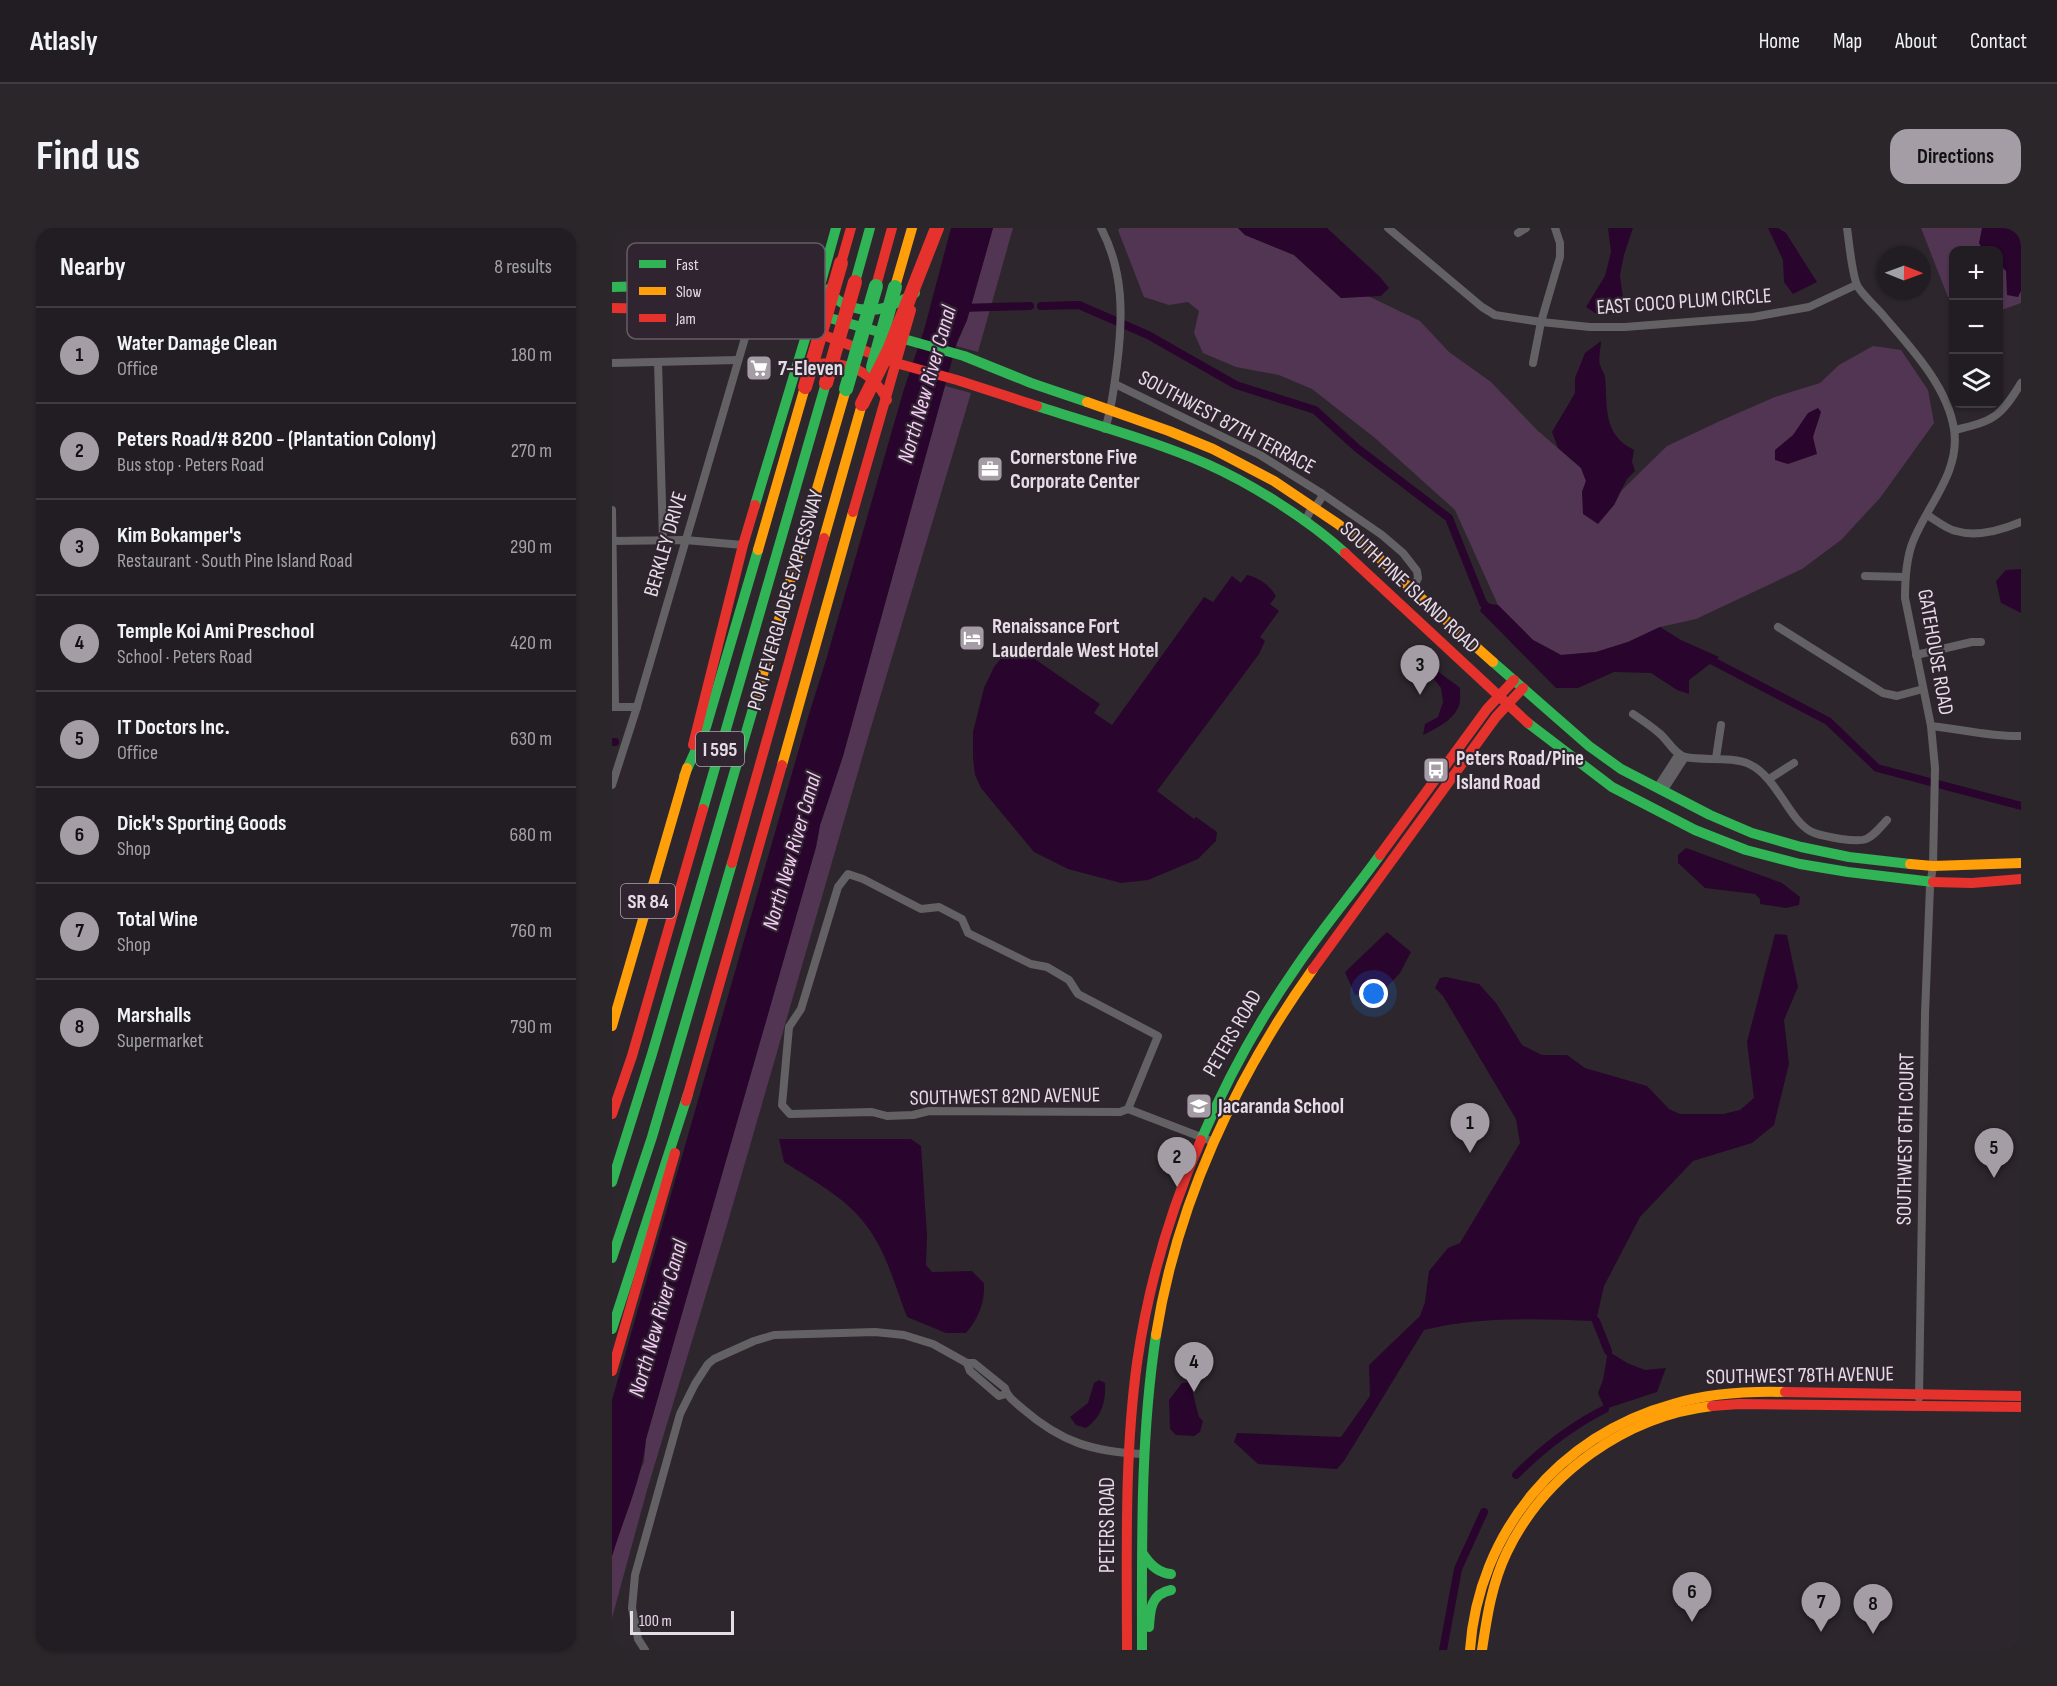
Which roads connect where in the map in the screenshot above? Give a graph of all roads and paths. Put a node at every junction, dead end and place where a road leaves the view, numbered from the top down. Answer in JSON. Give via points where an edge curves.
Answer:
{"nodes":[{"id":1,"x":836,"y":228,"type":"edge"},
{"id":2,"x":851,"y":228,"type":"edge"},
{"id":3,"x":870,"y":228,"type":"edge"},
{"id":4,"x":892,"y":228,"type":"edge"},
{"id":5,"x":912,"y":228,"type":"edge"},
{"id":6,"x":936,"y":228,"type":"edge"},
{"id":7,"x":1101,"y":228,"type":"edge"},
{"id":8,"x":1388,"y":228,"type":"edge"},
{"id":9,"x":1526,"y":228,"type":"edge"},
{"id":10,"x":1555,"y":228,"type":"edge"},
{"id":11,"x":1847,"y":228,"type":"edge"},
{"id":12,"x":1518,"y":232,"type":"dead end"},
{"id":13,"x":825,"y":267,"type":"edge"},
{"id":14,"x":825,"y":278,"type":"edge"},
{"id":15,"x":1856,"y":285,"type":"junction"},
{"id":16,"x":612,"y":287,"type":"edge"},
{"id":17,"x":627,"y":287,"type":"edge"},
{"id":18,"x":916,"y":292,"type":"junction"},
{"id":19,"x":825,"y":317,"type":"edge"},
{"id":20,"x":825,"y":318,"type":"edge"},
{"id":21,"x":1541,"y":322,"type":"junction"},
{"id":22,"x":825,"y":336,"type":"edge"},
{"id":23,"x":744,"y":339,"type":"edge"},
{"id":24,"x":805,"y":339,"type":"edge"},
{"id":25,"x":819,"y":339,"type":"edge"},
{"id":26,"x":909,"y":340,"type":"junction"},
{"id":27,"x":738,"y":360,"type":"junction"},
{"id":28,"x":658,"y":362,"type":"junction"},
{"id":29,"x":612,"y":363,"type":"edge"},
{"id":30,"x":1533,"y":363,"type":"dead end"},
{"id":31,"x":902,"y":365,"type":"junction"},
{"id":32,"x":793,"y":379,"type":"junction"},
{"id":33,"x":2021,"y":383,"type":"edge"},
{"id":34,"x":1115,"y":384,"type":"junction"},
{"id":35,"x":887,"y":400,"type":"junction"},
{"id":36,"x":862,"y":404,"type":"junction"},
{"id":37,"x":1111,"y":411,"type":"junction"},
{"id":38,"x":1105,"y":429,"type":"junction"},
{"id":39,"x":1955,"y":430,"type":"junction"},
{"id":40,"x":1321,"y":493,"type":"junction"},
{"id":41,"x":1312,"y":507,"type":"junction"},
{"id":42,"x":612,"y":510,"type":"edge"},
{"id":43,"x":1927,"y":515,"type":"junction"},
{"id":44,"x":1305,"y":522,"type":"junction"},
{"id":45,"x":2021,"y":522,"type":"edge"},
{"id":46,"x":663,"y":540,"type":"junction"},
{"id":47,"x":685,"y":540,"type":"junction"},
{"id":48,"x":612,"y":541,"type":"edge"},
{"id":49,"x":743,"y":545,"type":"junction"},
{"id":50,"x":1865,"y":576,"type":"dead end"},
{"id":51,"x":1905,"y":577,"type":"junction"},
{"id":52,"x":1411,"y":589,"type":"junction"},
{"id":53,"x":1778,"y":627,"type":"dead end"},
{"id":54,"x":1981,"y":642,"type":"dead end"},
{"id":55,"x":1916,"y":655,"type":"junction"},
{"id":56,"x":1518,"y":684,"type":"junction"},
{"id":57,"x":1923,"y":689,"type":"junction"},
{"id":58,"x":1503,"y":701,"type":"junction"},
{"id":59,"x":614,"y":707,"type":"edge"},
{"id":60,"x":638,"y":707,"type":"junction"},
{"id":61,"x":1633,"y":714,"type":"dead end"},
{"id":62,"x":1721,"y":725,"type":"dead end"},
{"id":63,"x":1931,"y":726,"type":"junction"},
{"id":64,"x":2021,"y":736,"type":"edge"},
{"id":65,"x":1682,"y":755,"type":"junction"},
{"id":66,"x":1716,"y":758,"type":"junction"},
{"id":67,"x":1794,"y":764,"type":"dead end"},
{"id":68,"x":684,"y":776,"type":"junction"},
{"id":69,"x":1769,"y":780,"type":"junction"},
{"id":70,"x":612,"y":784,"type":"edge"},
{"id":71,"x":1660,"y":790,"type":"junction"},
{"id":72,"x":1710,"y":815,"type":"junction"},
{"id":73,"x":1670,"y":819,"type":"junction"},
{"id":74,"x":1887,"y":820,"type":"dead end"},
{"id":75,"x":2021,"y":863,"type":"edge"},
{"id":76,"x":1932,"y":874,"type":"junction"},
{"id":77,"x":2021,"y":879,"type":"edge"},
{"id":78,"x":612,"y":1026,"type":"edge"},
{"id":79,"x":688,"y":1094,"type":"junction"},
{"id":80,"x":1128,"y":1109,"type":"junction"},
{"id":81,"x":612,"y":1114,"type":"edge"},
{"id":82,"x":1200,"y":1137,"type":"junction"},
{"id":83,"x":1214,"y":1143,"type":"junction"},
{"id":84,"x":612,"y":1182,"type":"edge"},
{"id":85,"x":624,"y":1226,"type":"junction"},
{"id":86,"x":612,"y":1258,"type":"edge"},
{"id":87,"x":612,"y":1268,"type":"edge"},
{"id":88,"x":612,"y":1329,"type":"edge"},
{"id":89,"x":612,"y":1371,"type":"edge"},
{"id":90,"x":2021,"y":1396,"type":"edge"},
{"id":91,"x":1763,"y":1397,"type":"junction"},
{"id":92,"x":1919,"y":1400,"type":"junction"},
{"id":93,"x":2021,"y":1407,"type":"edge"},
{"id":94,"x":1128,"y":1453,"type":"junction"},
{"id":95,"x":1143,"y":1454,"type":"junction"},
{"id":96,"x":1519,"y":1518,"type":"junction"},
{"id":97,"x":1143,"y":1554,"type":"junction"},
{"id":98,"x":1171,"y":1574,"type":"dead end"},
{"id":99,"x":1171,"y":1590,"type":"dead end"},
{"id":100,"x":645,"y":1650,"type":"edge"},
{"id":101,"x":1127,"y":1650,"type":"edge"},
{"id":102,"x":1142,"y":1650,"type":"edge"},
{"id":103,"x":1470,"y":1650,"type":"edge"},
{"id":104,"x":1482,"y":1650,"type":"edge"}],
"edges":[{"from":1,"to":13,"type":"main road","number":"SR 84"},
{"from":2,"to":20,"type":"main road","bridge":true},
{"from":3,"to":81,"type":"main road","name":"PORT EVERGLADES EXPRESSWAY","number":"I 595","bridge":true},
{"from":4,"to":84,"type":"main road","bridge":true},
{"from":5,"to":36,"type":"main road","name":"PORT EVERGLADES EXPRESSWAY","number":"I 595","bridge":true},
{"from":6,"to":18,"type":"main road"},
{"from":6,"to":36,"type":"main road","bridge":true,"via":[[888,350]]},
{"from":7,"to":34,"type":"street","via":[[1120,284],[1121,334]]},
{"from":8,"to":21,"type":"street","name":"EAST COCO PLUM CIRCLE","via":[[1495,315]]},
{"from":9,"to":12,"type":"street"},
{"from":10,"to":21,"type":"street","via":[[1560,257]]},
{"from":11,"to":15,"type":"street"},
{"from":14,"to":18,"type":"main road","via":[[841,304],[866,312],[885,310]]},
{"from":15,"to":21,"type":"street","name":"EAST COCO PLUM CIRCLE","via":[[1809,307],[1753,317],[1624,327]]},
{"from":15,"to":39,"type":"street","name":"GATEHOUSE ROAD","via":[[1933,378]]},
{"from":16,"to":17,"type":"main road","name":"SOUTH PINE ISLAND ROAD"},
{"from":18,"to":26,"type":"main road"},
{"from":19,"to":26,"type":"main road","name":"SOUTH PINE ISLAND ROAD"},
{"from":21,"to":30,"type":"street"},
{"from":22,"to":31,"type":"main road","name":"SOUTH PINE ISLAND ROAD"},
{"from":23,"to":27,"type":"street","name":"BERKLEY DRIVE"},
{"from":24,"to":32,"type":"main road","number":"SR 84"},
{"from":25,"to":68,"type":"main road","bridge":true,"via":[[706,727]]},
{"from":26,"to":31,"type":"main road"},
{"from":26,"to":37,"type":"main road","name":"SOUTH PINE ISLAND ROAD","via":[[964,356]]},
{"from":27,"to":28,"type":"street"},
{"from":27,"to":47,"type":"street","name":"BERKLEY DRIVE"},
{"from":28,"to":29,"type":"street"},
{"from":28,"to":46,"type":"street"},
{"from":31,"to":35,"type":"main road"},
{"from":31,"to":38,"type":"main road","name":"SOUTH PINE ISLAND ROAD"},
{"from":32,"to":35,"type":"main road","via":[[804,366],[814,363],[851,367],[872,378]]},
{"from":32,"to":49,"type":"main road","number":"SR 84"},
{"from":33,"to":39,"type":"street","via":[[1997,416],[1986,423]]},
{"from":34,"to":37,"type":"street"},
{"from":34,"to":40,"type":"street","name":"SOUTHWEST 87TH TERRACE","via":[[1260,455]]},
{"from":35,"to":79,"type":"main road"},
{"from":36,"to":85,"type":"main road","name":"PORT EVERGLADES EXPRESSWAY","number":"I 595","via":[[700,976]]},
{"from":37,"to":38,"type":"street"},
{"from":37,"to":41,"type":"main road","name":"SOUTH PINE ISLAND ROAD","via":[[1213,450],[1274,481]]},
{"from":38,"to":44,"type":"main road","name":"SOUTH PINE ISLAND ROAD","via":[[1207,464]]},
{"from":39,"to":43,"type":"street","name":"GATEHOUSE ROAD","via":[[1953,459]]},
{"from":40,"to":41,"type":"street","name":"SOUTHWEST 87TH TERRACE","via":[[1322,497]]},
{"from":40,"to":52,"type":"street","name":"SOUTHWEST 87TH TERRACE","via":[[1403,553],[1417,571],[1416,585]]},
{"from":41,"to":44,"type":"street","name":"SOUTHWEST 87TH TERRACE"},
{"from":41,"to":52,"type":"main road","name":"SOUTH PINE ISLAND ROAD","via":[[1373,552]]},
{"from":42,"to":48,"type":"street"},
{"from":43,"to":45,"type":"street","via":[[1955,531],[1978,533]]},
{"from":43,"to":51,"type":"street","name":"GATEHOUSE ROAD","via":[[1912,544]]},
{"from":44,"to":58,"type":"main road","name":"SOUTH PINE ISLAND ROAD","via":[[1357,562]]},
{"from":46,"to":47,"type":"street"},
{"from":46,"to":48,"type":"street"},
{"from":47,"to":49,"type":"street"},
{"from":47,"to":60,"type":"street","name":"BERKLEY DRIVE"},
{"from":48,"to":59,"type":"street"},
{"from":49,"to":68,"type":"main road","number":"SR 84"},
{"from":50,"to":51,"type":"street"},
{"from":51,"to":55,"type":"street","name":"GATEHOUSE ROAD"},
{"from":52,"to":56,"type":"main road","name":"SOUTH PINE ISLAND ROAD"},
{"from":53,"to":57,"type":"street","via":[[1883,693],[1897,696]]},
{"from":54,"to":55,"type":"street"},
{"from":55,"to":57,"type":"street","name":"GATEHOUSE ROAD"},
{"from":56,"to":58,"type":"main road","name":"PETERS ROAD"},
{"from":56,"to":71,"type":"main road","name":"SOUTH PINE ISLAND ROAD","via":[[1589,746]]},
{"from":57,"to":63,"type":"street","name":"GATEHOUSE ROAD"},
{"from":58,"to":73,"type":"main road","name":"SOUTH PINE ISLAND ROAD","via":[[1612,787]]},
{"from":58,"to":82,"type":"main road","name":"PETERS ROAD","via":[[1284,984],[1248,1043]]},
{"from":58,"to":83,"type":"main road","name":"PETERS ROAD","via":[[1465,760],[1294,995],[1262,1047]]},
{"from":59,"to":60,"type":"street"},
{"from":60,"to":70,"type":"street","name":"BERKLEY DRIVE"},
{"from":61,"to":65,"type":"street"},
{"from":62,"to":66,"type":"street"},
{"from":63,"to":64,"type":"street"},
{"from":63,"to":76,"type":"street","name":"GATEHOUSE ROAD","via":[[1935,768]]},
{"from":65,"to":66,"type":"street"},
{"from":65,"to":71,"type":"street"},
{"from":66,"to":69,"type":"street","via":[[1748,763]]},
{"from":67,"to":69,"type":"street"},
{"from":68,"to":78,"type":"main road","number":"SR 84"},
{"from":69,"to":74,"type":"street","via":[[1809,831],[1860,842],[1873,836]]},
{"from":71,"to":72,"type":"main road","name":"SOUTH PINE ISLAND ROAD"},
{"from":72,"to":73,"type":"main road","via":[[1690,811]]},
{"from":72,"to":76,"type":"main road","name":"SOUTH PINE ISLAND ROAD","via":[[1752,833],[1801,847]]},
{"from":73,"to":76,"type":"main road","name":"SOUTH PINE ISLAND ROAD","via":[[1746,850],[1800,864],[1848,872]]},
{"from":75,"to":76,"type":"main road","name":"SOUTH PINE ISLAND ROAD"},
{"from":76,"to":77,"type":"main road","name":"SOUTH PINE ISLAND ROAD","via":[[1972,883]]},
{"from":76,"to":92,"type":"street","name":"SOUTHWEST 6TH COURT","via":[[1925,1026]]},
{"from":79,"to":88,"type":"main road"},
{"from":79,"to":89,"type":"main road","via":[[678,1144]]},
{"from":80,"to":80,"type":"street","name":"SOUTHWEST 82ND AVENUE","via":[[1158,1036],[1078,994],[1069,980],[1047,967],[1030,964],[968,933],[962,919],[947,911],[921,909],[848,874],[838,888],[801,1009],[789,1027],[782,1105],[790,1114],[872,1112],[886,1116],[929,1111]]},
{"from":80,"to":82,"type":"street","name":"SOUTHWEST 82ND AVENUE"},
{"from":82,"to":83,"type":"street","name":"SOUTHWEST 82ND AVENUE"},
{"from":82,"to":94,"type":"main road","name":"PETERS ROAD","via":[[1158,1255],[1137,1361]]},
{"from":83,"to":95,"type":"main road","name":"PETERS ROAD","via":[[1173,1259],[1146,1408]]},
{"from":85,"to":86,"type":"main road","name":"PORT EVERGLADES EXPRESSWAY","number":"I 595"},
{"from":85,"to":87,"type":"main road"},
{"from":90,"to":92,"type":"main road","name":"SOUTHWEST 78TH AVENUE"},
{"from":91,"to":92,"type":"main road","name":"SOUTHWEST 78TH AVENUE"},
{"from":91,"to":92,"type":"main road","name":"SOUTHWEST 78TH AVENUE"},
{"from":91,"to":96,"type":"main road","name":"SOUTHWEST 78TH AVENUE","via":[[1739,1404],[1706,1406],[1645,1423],[1605,1444],[1574,1467]]},
{"from":91,"to":96,"type":"main road","name":"SOUTHWEST 78TH AVENUE","via":[[1732,1393],[1678,1402],[1613,1427],[1567,1458],[1540,1484]]},
{"from":92,"to":93,"type":"main road","name":"SOUTHWEST 78TH AVENUE"},
{"from":94,"to":95,"type":"street"},
{"from":94,"to":100,"type":"street","via":[[1065,1439],[1006,1394],[999,1396],[970,1371],[967,1363],[933,1344],[904,1335],[774,1335],[754,1341],[708,1364],[680,1414],[634,1575],[632,1608],[638,1639]]},
{"from":94,"to":101,"type":"main road","name":"PETERS ROAD"},
{"from":95,"to":97,"type":"main road","name":"PETERS ROAD"},
{"from":96,"to":103,"type":"main road","via":[[1492,1554],[1474,1613]]},
{"from":96,"to":104,"type":"main road","via":[[1486,1615]]},
{"from":97,"to":98,"type":"main road","via":[[1157,1570]]},
{"from":97,"to":102,"type":"main road","name":"PETERS ROAD"},
{"from":99,"to":102,"type":"main road","via":[[1154,1597],[1148,1640]]}]}
